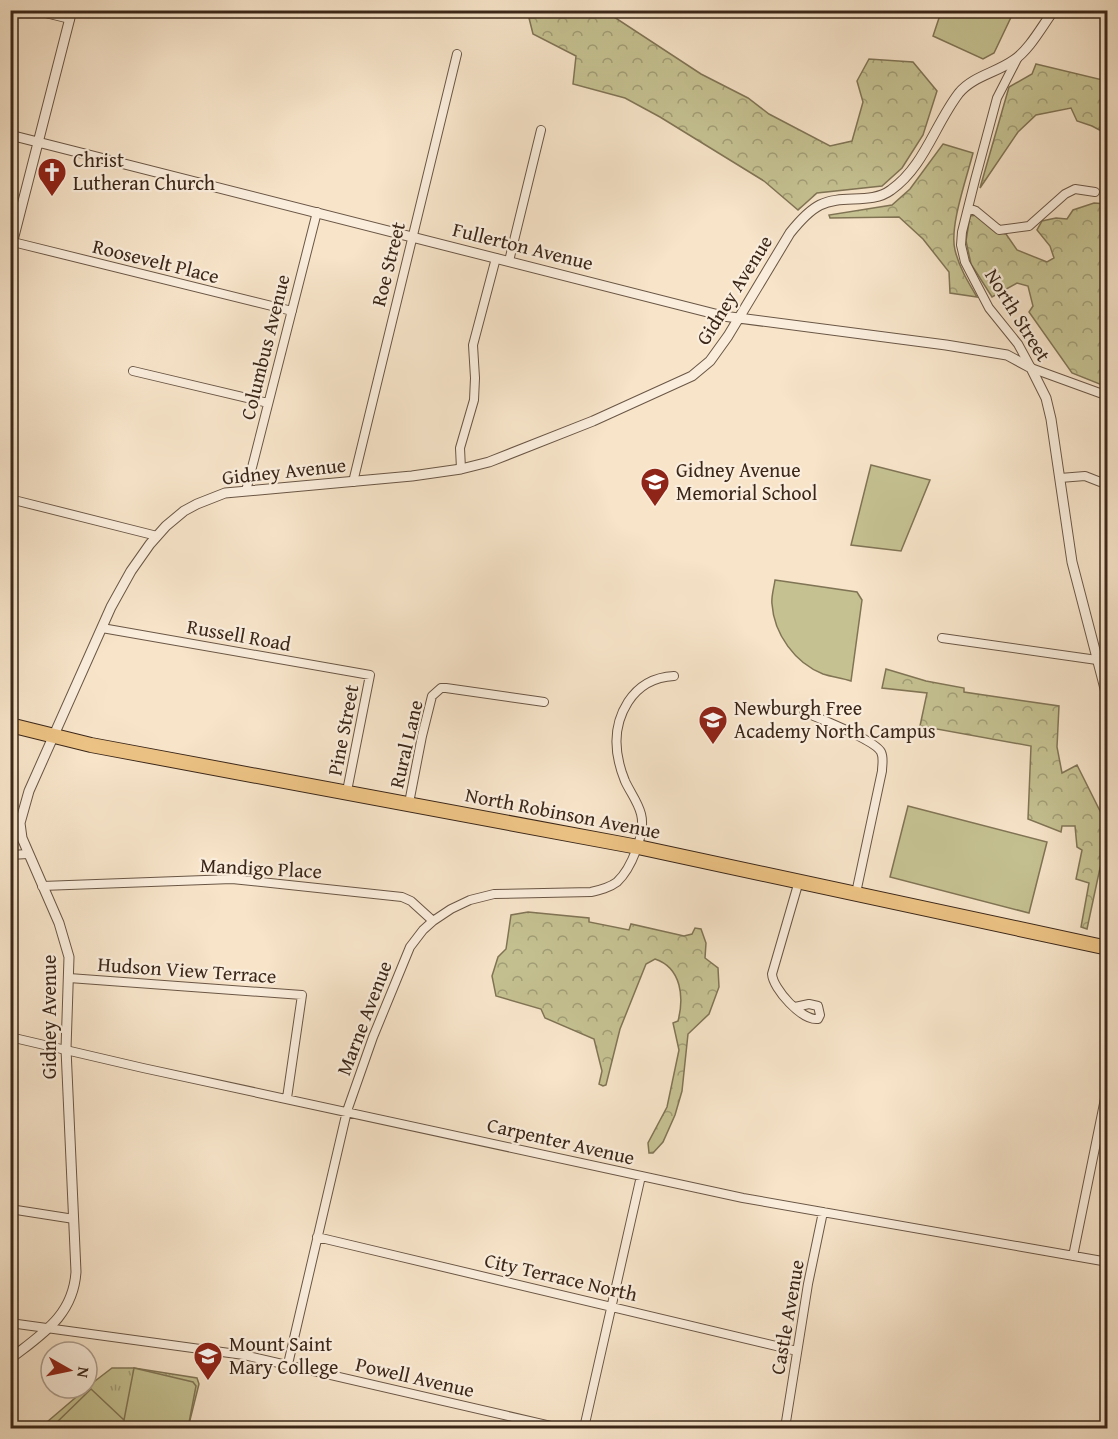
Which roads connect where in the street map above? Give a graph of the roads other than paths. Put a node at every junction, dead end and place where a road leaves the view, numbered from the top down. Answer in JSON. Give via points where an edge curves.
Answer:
{"nodes":[{"id":1,"x":33,"y":10,"type":"edge"},
{"id":2,"x":1054,"y":10,"type":"edge"},
{"id":3,"x":71,"y":15,"type":"edge"},
{"id":4,"x":457,"y":54,"type":"dead end"},
{"id":5,"x":1017,"y":59,"type":"junction"},
{"id":6,"x":541,"y":130,"type":"dead end"},
{"id":7,"x":10,"y":135,"type":"edge"},
{"id":8,"x":38,"y":142,"type":"junction"},
{"id":9,"x":1095,"y":192,"type":"dead end"},
{"id":10,"x":968,"y":208,"type":"junction"},
{"id":11,"x":317,"y":212,"type":"junction"},
{"id":12,"x":13,"y":231,"type":"edge"},
{"id":13,"x":412,"y":236,"type":"junction"},
{"id":14,"x":13,"y":242,"type":"junction"},
{"id":15,"x":10,"y":252,"type":"edge"},
{"id":16,"x":496,"y":258,"type":"junction"},
{"id":17,"x":509,"y":261,"type":"junction"},
{"id":18,"x":292,"y":311,"type":"junction"},
{"id":19,"x":739,"y":318,"type":"junction"},
{"id":20,"x":1031,"y":368,"type":"junction"},
{"id":21,"x":133,"y":371,"type":"dead end"},
{"id":22,"x":1107,"y":396,"type":"edge"},
{"id":23,"x":268,"y":402,"type":"junction"},
{"id":24,"x":461,"y":469,"type":"junction"},
{"id":25,"x":1060,"y":478,"type":"junction"},
{"id":26,"x":353,"y":482,"type":"junction"},
{"id":27,"x":1107,"y":486,"type":"edge"},
{"id":28,"x":246,"y":490,"type":"junction"},
{"id":29,"x":10,"y":499,"type":"edge"},
{"id":30,"x":158,"y":536,"type":"junction"},
{"id":31,"x":102,"y":628,"type":"junction"},
{"id":32,"x":942,"y":638,"type":"dead end"},
{"id":33,"x":1097,"y":660,"type":"junction"},
{"id":34,"x":370,"y":675,"type":"joint"},
{"id":35,"x":674,"y":676,"type":"dead end"},
{"id":36,"x":1107,"y":700,"type":"edge"},
{"id":37,"x":544,"y":702,"type":"dead end"},
{"id":38,"x":804,"y":712,"type":"dead end"},
{"id":39,"x":10,"y":725,"type":"edge"},
{"id":40,"x":54,"y":736,"type":"junction"},
{"id":41,"x":347,"y":792,"type":"junction"},
{"id":42,"x":410,"y":803,"type":"junction"},
{"id":43,"x":638,"y":847,"type":"junction"},
{"id":44,"x":28,"y":854,"type":"junction"},
{"id":45,"x":10,"y":855,"type":"edge"},
{"id":46,"x":799,"y":881,"type":"junction"},
{"id":47,"x":42,"y":886,"type":"junction"},
{"id":48,"x":856,"y":893,"type":"junction"},
{"id":49,"x":433,"y":921,"type":"junction"},
{"id":50,"x":1107,"y":948,"type":"edge"},
{"id":51,"x":69,"y":978,"type":"junction"},
{"id":52,"x":795,"y":1007,"type":"dead end"},
{"id":53,"x":10,"y":1037,"type":"edge"},
{"id":54,"x":66,"y":1049,"type":"junction"},
{"id":55,"x":1107,"y":1084,"type":"edge"},
{"id":56,"x":287,"y":1098,"type":"junction"},
{"id":57,"x":347,"y":1111,"type":"junction"},
{"id":58,"x":641,"y":1176,"type":"junction"},
{"id":59,"x":10,"y":1209,"type":"edge"},
{"id":60,"x":823,"y":1212,"type":"junction"},
{"id":61,"x":74,"y":1219,"type":"junction"},
{"id":62,"x":317,"y":1237,"type":"junction"},
{"id":63,"x":1073,"y":1256,"type":"junction"},
{"id":64,"x":1107,"y":1262,"type":"edge"},
{"id":65,"x":611,"y":1306,"type":"junction"},
{"id":66,"x":10,"y":1323,"type":"edge"},
{"id":67,"x":47,"y":1329,"type":"junction"},
{"id":68,"x":797,"y":1351,"type":"junction"},
{"id":69,"x":10,"y":1359,"type":"edge"},
{"id":70,"x":288,"y":1364,"type":"junction"},
{"id":71,"x":560,"y":1428,"type":"edge"},
{"id":72,"x":584,"y":1428,"type":"edge"},
{"id":73,"x":785,"y":1428,"type":"edge"}],
"edges":[{"from":1,"to":3,"type":"street"},
{"from":2,"to":5,"type":"street","name":"Gidney Avenue"},
{"from":3,"to":8,"type":"street"},
{"from":4,"to":13,"type":"street","name":"Roe Street"},
{"from":5,"to":10,"type":"street","name":"North Street","via":[[997,98]]},
{"from":5,"to":19,"type":"street","name":"Gidney Avenue","via":[[970,82],[959,93],[918,162],[888,193],[837,200],[820,205],[802,218]]},
{"from":6,"to":17,"type":"street"},
{"from":7,"to":8,"type":"street","name":"Fullerton Avenue"},
{"from":8,"to":11,"type":"street","name":"Fullerton Avenue"},
{"from":8,"to":12,"type":"street"},
{"from":9,"to":10,"type":"street","via":[[1075,189],[1029,226],[1018,228],[999,230]]},
{"from":10,"to":20,"type":"street","name":"North Street","via":[[961,245],[965,262],[989,308],[1018,344]]},
{"from":11,"to":13,"type":"street","name":"Fullerton Avenue"},
{"from":11,"to":18,"type":"street","name":"Columbus Avenue"},
{"from":12,"to":14,"type":"street"},
{"from":13,"to":16,"type":"street","name":"Fullerton Avenue"},
{"from":13,"to":26,"type":"street","name":"Roe Street"},
{"from":14,"to":15,"type":"street"},
{"from":14,"to":18,"type":"street","name":"Roosevelt Place"},
{"from":16,"to":17,"type":"street","name":"Fullerton Avenue"},
{"from":16,"to":24,"type":"street","via":[[473,345],[474,400],[460,448]]},
{"from":17,"to":19,"type":"street","name":"Fullerton Avenue"},
{"from":18,"to":23,"type":"street","name":"Columbus Avenue"},
{"from":19,"to":20,"type":"street","name":"Fullerton Avenue","via":[[1007,355]]},
{"from":19,"to":24,"type":"street","name":"Gidney Avenue","via":[[710,361],[692,376],[525,448]]},
{"from":20,"to":22,"type":"street"},
{"from":20,"to":25,"type":"street","name":"North Street","via":[[1046,398]]},
{"from":21,"to":23,"type":"street"},
{"from":23,"to":28,"type":"street","name":"Columbus Avenue"},
{"from":24,"to":26,"type":"street","name":"Gidney Avenue"},
{"from":25,"to":27,"type":"street","via":[[1085,476]]},
{"from":25,"to":33,"type":"street","name":"North Street","via":[[1072,562]]},
{"from":26,"to":28,"type":"street","name":"Gidney Avenue"},
{"from":28,"to":30,"type":"street","name":"Gidney Avenue","via":[[197,504]]},
{"from":29,"to":30,"type":"street"},
{"from":30,"to":31,"type":"street","name":"Gidney Avenue","via":[[131,571]]},
{"from":31,"to":34,"type":"street","name":"Russell Road"},
{"from":31,"to":40,"type":"street","name":"Gidney Avenue"},
{"from":32,"to":33,"type":"street"},
{"from":33,"to":36,"type":"street","name":"North Street"},
{"from":34,"to":41,"type":"street","name":"Pine Street"},
{"from":35,"to":43,"type":"street","via":[[658,677],[632,696],[616,727],[619,763],[642,816]]},
{"from":37,"to":42,"type":"street","name":"Rural Lane","via":[[446,688],[435,692],[422,736]]},
{"from":38,"to":48,"type":"street","via":[[875,746],[883,760]]},
{"from":39,"to":40,"type":"highway","name":"North Robinson Avenue"},
{"from":40,"to":41,"type":"highway","name":"North Robinson Avenue"},
{"from":40,"to":44,"type":"street","name":"Gidney Avenue","via":[[23,809],[20,823]]},
{"from":41,"to":42,"type":"highway","name":"North Robinson Avenue"},
{"from":42,"to":43,"type":"highway","name":"North Robinson Avenue"},
{"from":43,"to":46,"type":"highway","name":"North Robinson Avenue"},
{"from":43,"to":49,"type":"street","name":"Marne Avenue","via":[[617,882],[605,888],[591,892],[494,894],[470,900]]},
{"from":44,"to":45,"type":"street"},
{"from":44,"to":47,"type":"street","name":"Gidney Avenue"},
{"from":46,"to":48,"type":"highway","name":"North Robinson Avenue"},
{"from":46,"to":52,"type":"street","via":[[772,974],[778,990]]},
{"from":47,"to":49,"type":"street","name":"Mandigo Place","via":[[232,879],[402,897]]},
{"from":47,"to":51,"type":"street","name":"Gidney Avenue","via":[[65,937]]},
{"from":48,"to":50,"type":"highway","name":"North Robinson Avenue"},
{"from":49,"to":57,"type":"street","name":"Marne Avenue","via":[[404,959]]},
{"from":51,"to":54,"type":"street","name":"Gidney Avenue"},
{"from":51,"to":56,"type":"street","name":"Hudson View Terrace","via":[[302,995]]},
{"from":53,"to":54,"type":"street","name":"Carpenter Avenue"},
{"from":54,"to":56,"type":"street","name":"Carpenter Avenue"},
{"from":54,"to":61,"type":"street","name":"Gidney Avenue"},
{"from":55,"to":63,"type":"street"},
{"from":56,"to":57,"type":"street","name":"Carpenter Avenue"},
{"from":57,"to":58,"type":"street","name":"Carpenter Avenue"},
{"from":57,"to":62,"type":"street","name":"Marne Avenue"},
{"from":58,"to":60,"type":"street","name":"Carpenter Avenue"},
{"from":58,"to":65,"type":"street"},
{"from":59,"to":61,"type":"street"},
{"from":60,"to":63,"type":"street","name":"Carpenter Avenue"},
{"from":60,"to":68,"type":"street","name":"Castle Avenue"},
{"from":61,"to":67,"type":"street","name":"Gidney Avenue","via":[[75,1287],[62,1315]]},
{"from":62,"to":65,"type":"street","name":"City Terrace North"},
{"from":62,"to":70,"type":"street","name":"Marne Avenue"},
{"from":63,"to":64,"type":"street","name":"Carpenter Avenue"},
{"from":65,"to":68,"type":"street","name":"City Terrace North"},
{"from":65,"to":72,"type":"street"},
{"from":66,"to":67,"type":"street","name":"Powell Avenue"},
{"from":67,"to":69,"type":"street","name":"Gidney Avenue"},
{"from":67,"to":70,"type":"street","name":"Powell Avenue"},
{"from":68,"to":73,"type":"street","name":"Castle Avenue"},
{"from":70,"to":71,"type":"street","name":"Powell Avenue"}]}
